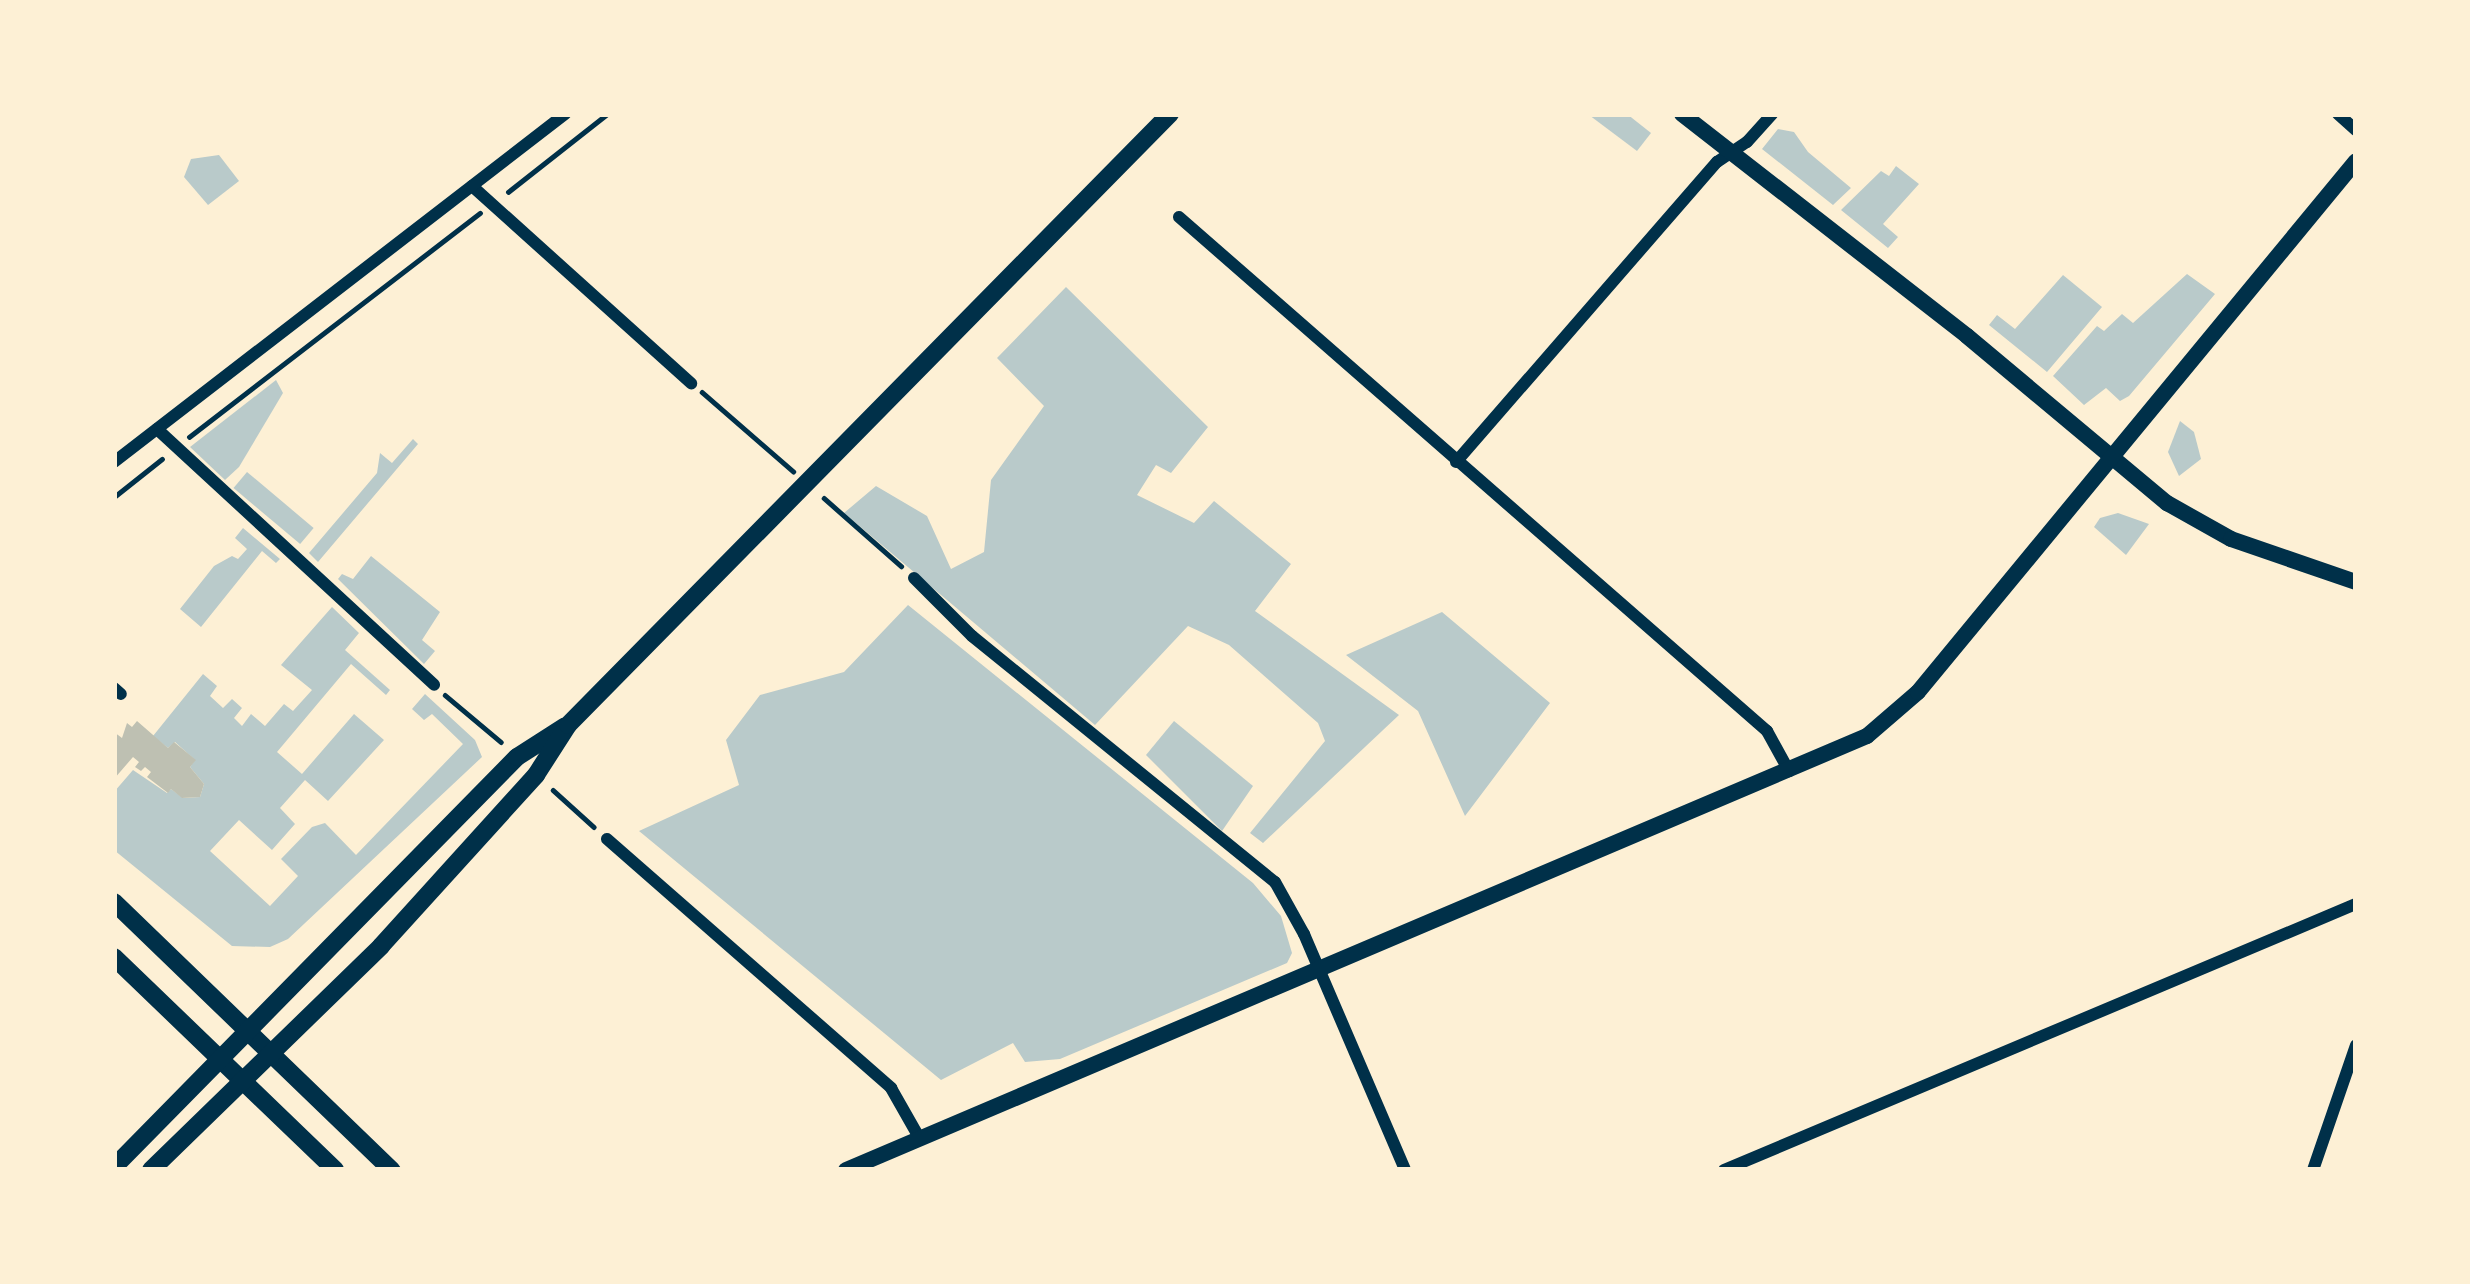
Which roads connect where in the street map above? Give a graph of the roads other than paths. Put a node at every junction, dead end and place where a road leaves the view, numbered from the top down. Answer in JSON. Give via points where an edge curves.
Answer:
{"nodes":[{"id":1,"x":565,"y":114,"type":"edge"},
{"id":2,"x":1170,"y":114,"type":"edge"},
{"id":3,"x":1682,"y":114,"type":"edge"},
{"id":4,"x":1772,"y":114,"type":"edge"},
{"id":5,"x":2338,"y":114,"type":"edge"},
{"id":6,"x":2356,"y":130,"type":"edge"},
{"id":7,"x":1731,"y":153,"type":"junction"},
{"id":8,"x":2356,"y":161,"type":"edge"},
{"id":9,"x":472,"y":187,"type":"junction"},
{"id":10,"x":1179,"y":217,"type":"dead end"},
{"id":11,"x":691,"y":383,"type":"road end"},
{"id":12,"x":157,"y":429,"type":"junction"},
{"id":13,"x":2112,"y":458,"type":"junction"},
{"id":14,"x":114,"y":462,"type":"edge"},
{"id":15,"x":1456,"y":462,"type":"junction"},
{"id":16,"x":914,"y":578,"type":"road end"},
{"id":17,"x":2356,"y":582,"type":"edge"},
{"id":18,"x":434,"y":686,"type":"road end"},
{"id":19,"x":568,"y":725,"type":"junction"},
{"id":20,"x":1789,"y":771,"type":"junction"},
{"id":21,"x":607,"y":839,"type":"road end"},
{"id":22,"x":114,"y":902,"type":"edge"},
{"id":23,"x":2356,"y":904,"type":"edge"},
{"id":24,"x":114,"y":957,"type":"edge"},
{"id":25,"x":1319,"y":970,"type":"junction"},
{"id":26,"x":250,"y":1031,"type":"junction"},
{"id":27,"x":2356,"y":1045,"type":"edge"},
{"id":28,"x":272,"y":1052,"type":"junction"},
{"id":29,"x":220,"y":1060,"type":"junction"},
{"id":30,"x":241,"y":1082,"type":"junction"},
{"id":31,"x":920,"y":1139,"type":"junction"},
{"id":32,"x":114,"y":1167,"type":"edge"},
{"id":33,"x":151,"y":1170,"type":"edge"},
{"id":34,"x":335,"y":1170,"type":"edge"},
{"id":35,"x":392,"y":1170,"type":"edge"},
{"id":36,"x":847,"y":1170,"type":"edge"},
{"id":37,"x":1406,"y":1170,"type":"edge"},
{"id":38,"x":1724,"y":1170,"type":"edge"},
{"id":39,"x":2313,"y":1170,"type":"edge"}],
"edges":[{"from":1,"to":9,"type":"street"},
{"from":2,"to":19,"type":"main road"},
{"from":3,"to":7,"type":"street"},
{"from":4,"to":7,"type":"street"},
{"from":5,"to":6,"type":"street"},
{"from":7,"to":13,"type":"street"},
{"from":7,"to":15,"type":"street"},
{"from":8,"to":13,"type":"street"},
{"from":9,"to":11,"type":"street"},
{"from":9,"to":12,"type":"street"},
{"from":10,"to":15,"type":"street"},
{"from":12,"to":14,"type":"street"},
{"from":12,"to":18,"type":"street"},
{"from":13,"to":17,"type":"street","via":[[2204,526]]},
{"from":13,"to":20,"type":"street","via":[[1894,716]]},
{"from":15,"to":20,"type":"street","via":[[1767,731]]},
{"from":16,"to":25,"type":"street","via":[[972,636],[1275,882]]},
{"from":19,"to":26,"type":"main road","via":[[517,757]]},
{"from":19,"to":28,"type":"main road","via":[[536,776]]},
{"from":20,"to":25,"type":"street"},
{"from":21,"to":31,"type":"street","via":[[890,1088]]},
{"from":22,"to":26,"type":"main road"},
{"from":23,"to":38,"type":"street"},
{"from":24,"to":29,"type":"main road"},
{"from":25,"to":31,"type":"street"},
{"from":25,"to":37,"type":"street"},
{"from":26,"to":28,"type":"main road"},
{"from":26,"to":29,"type":"main road"},
{"from":27,"to":39,"type":"street"},
{"from":28,"to":30,"type":"main road"},
{"from":28,"to":35,"type":"main road"},
{"from":29,"to":30,"type":"main road"},
{"from":29,"to":32,"type":"main road"},
{"from":30,"to":33,"type":"main road"},
{"from":30,"to":34,"type":"main road"},
{"from":31,"to":36,"type":"street"}]}
